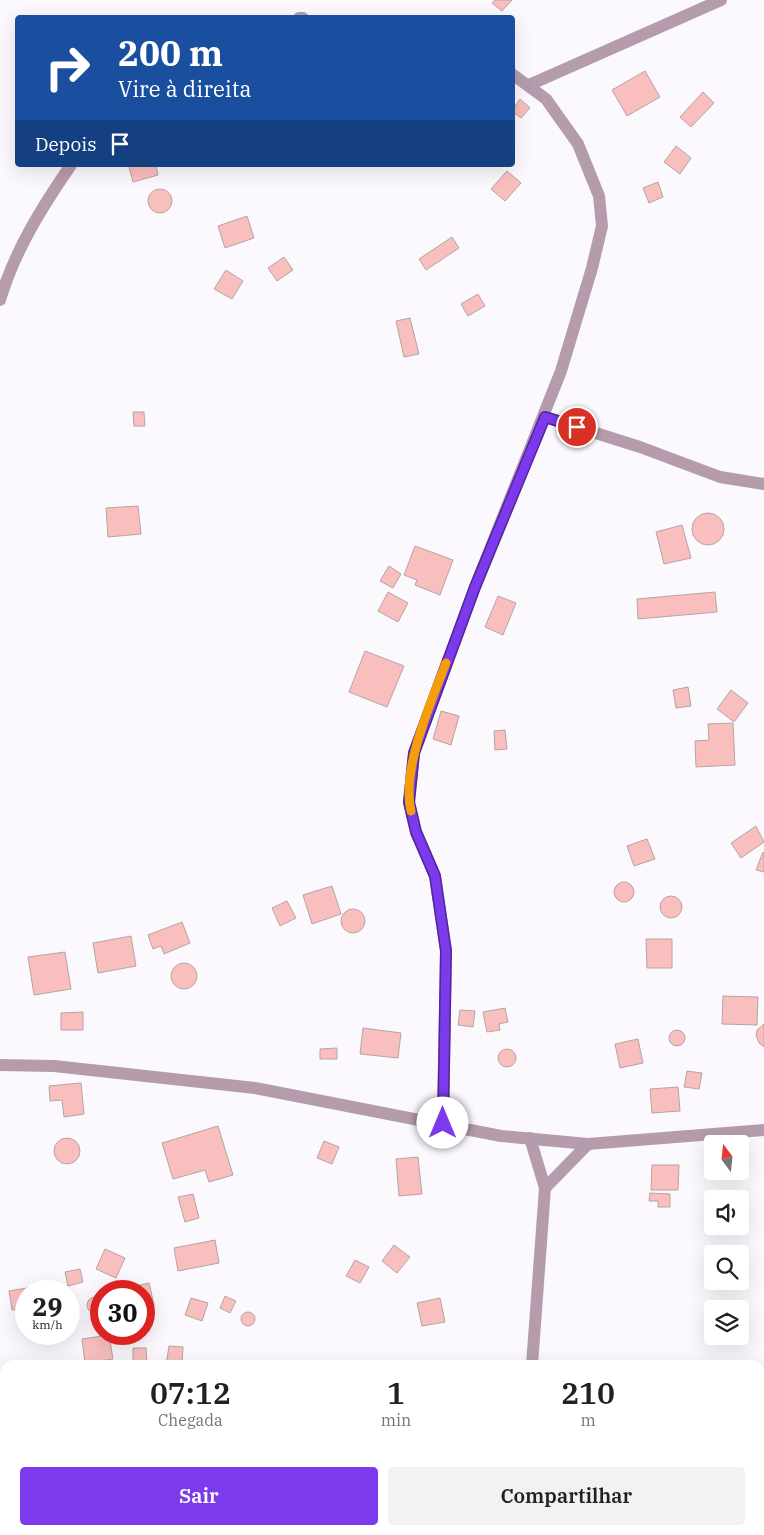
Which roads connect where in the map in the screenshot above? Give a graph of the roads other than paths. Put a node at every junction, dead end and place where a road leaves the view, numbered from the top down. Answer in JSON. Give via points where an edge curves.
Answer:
{"nodes":[{"id":1,"x":721,"y":0,"type":"edge"},
{"id":2,"x":515,"y":76,"type":"edge"},
{"id":3,"x":529,"y":85,"type":"junction"},
{"id":4,"x":70,"y":167,"type":"edge"},
{"id":5,"x":0,"y":300,"type":"edge"},
{"id":6,"x":545,"y":417,"type":"junction"},
{"id":7,"x":764,"y":484,"type":"edge"},
{"id":8,"x":0,"y":1065,"type":"edge"},
{"id":9,"x":443,"y":1123,"type":"junction"},
{"id":10,"x":764,"y":1130,"type":"edge"},
{"id":11,"x":530,"y":1138,"type":"junction"},
{"id":12,"x":588,"y":1144,"type":"junction"},
{"id":13,"x":545,"y":1188,"type":"junction"},
{"id":14,"x":532,"y":1360,"type":"edge"}],
"edges":[{"from":1,"to":3,"type":"street"},
{"from":2,"to":3,"type":"street"},
{"from":3,"to":6,"type":"street","via":[[546,99],[578,144],[599,196],[602,226],[562,371]]},
{"from":4,"to":5,"type":"street","via":[[41,208],[8,272]]},
{"from":6,"to":7,"type":"street","via":[[720,477]]},
{"from":6,"to":9,"type":"street","via":[[475,587],[414,753],[409,802],[416,832],[435,876],[446,951]]},
{"from":8,"to":9,"type":"street","via":[[54,1066],[255,1088]]},
{"from":9,"to":11,"type":"street","via":[[501,1136]]},
{"from":10,"to":12,"type":"street"},
{"from":11,"to":12,"type":"street"},
{"from":11,"to":13,"type":"street"},
{"from":12,"to":13,"type":"street"},
{"from":13,"to":14,"type":"street"}]}
